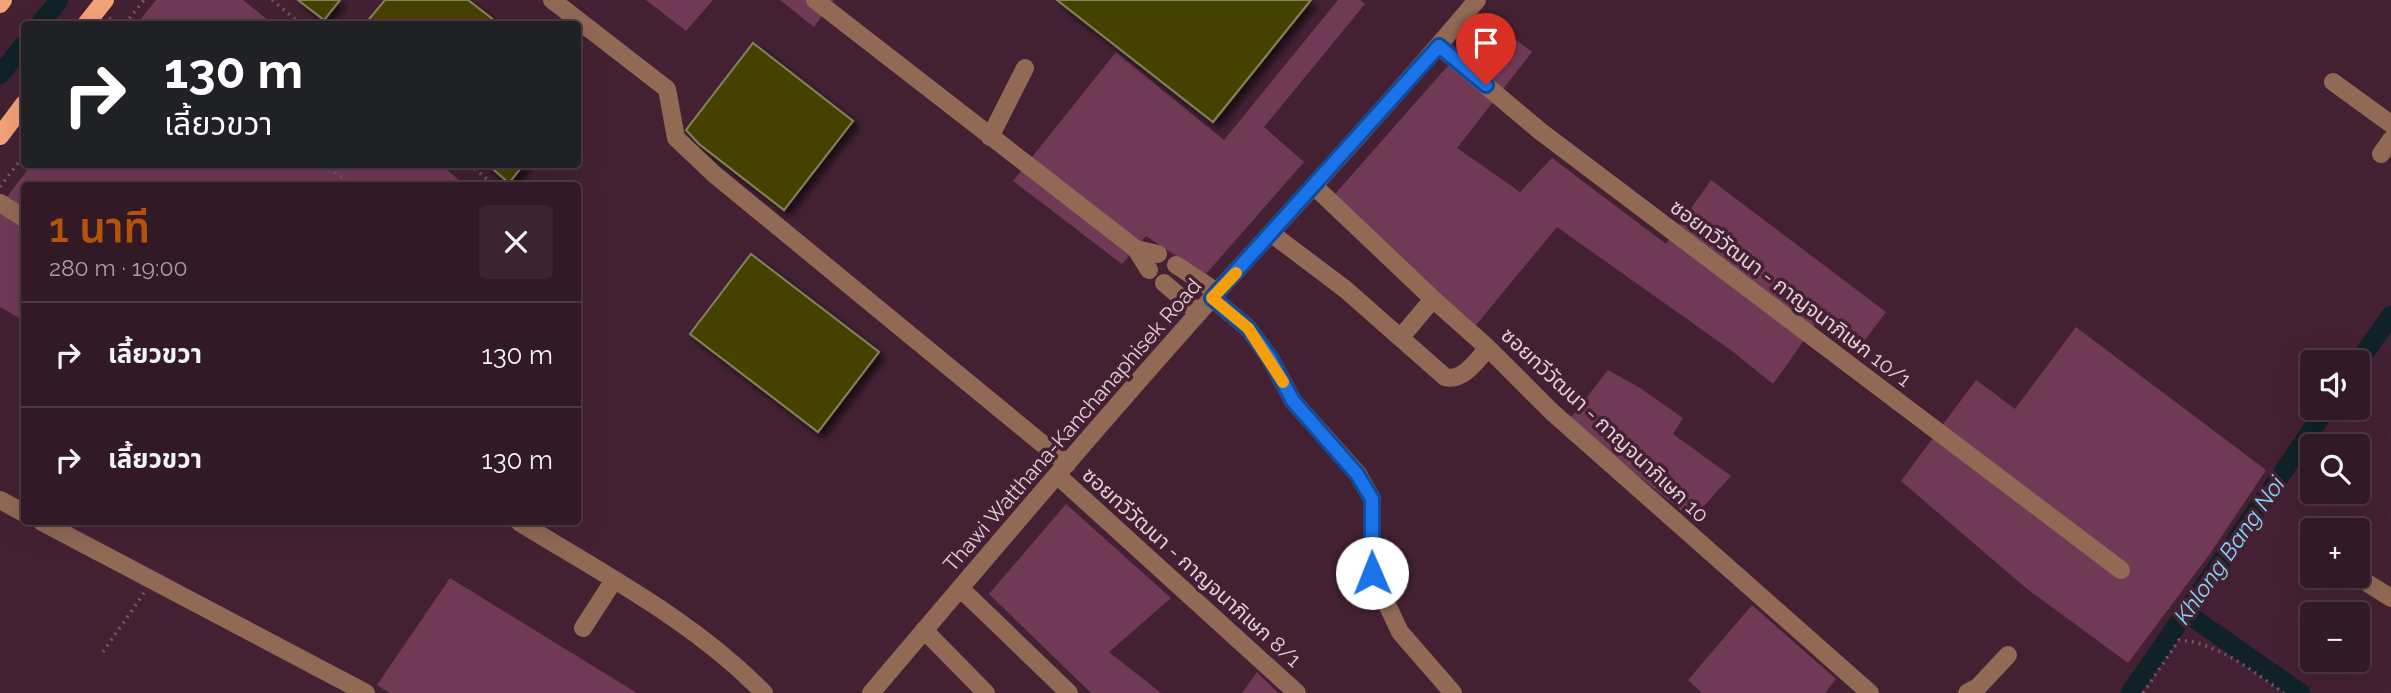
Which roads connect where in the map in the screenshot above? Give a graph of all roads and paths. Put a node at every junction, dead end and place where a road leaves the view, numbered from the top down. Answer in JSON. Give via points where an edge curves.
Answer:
{"nodes":[{"id":1,"x":105,"y":0,"type":"edge"},
{"id":2,"x":144,"y":0,"type":"edge"},
{"id":3,"x":272,"y":0,"type":"edge"},
{"id":4,"x":552,"y":0,"type":"edge"},
{"id":5,"x":815,"y":0,"type":"edge"},
{"id":6,"x":1477,"y":0,"type":"edge"},
{"id":7,"x":88,"y":21,"type":"edge"},
{"id":8,"x":127,"y":21,"type":"edge"},
{"id":9,"x":297,"y":21,"type":"edge"},
{"id":10,"x":579,"y":21,"type":"edge"},
{"id":11,"x":581,"y":22,"type":"edge"},
{"id":12,"x":1439,"y":46,"type":"junction"},
{"id":13,"x":1026,"y":68,"type":"dead end"},
{"id":14,"x":2333,"y":82,"type":"dead end"},
{"id":15,"x":21,"y":108,"type":"edge"},
{"id":16,"x":2391,"y":124,"type":"edge"},
{"id":17,"x":0,"y":135,"type":"edge"},
{"id":18,"x":990,"y":137,"type":"junction"},
{"id":19,"x":21,"y":159,"type":"edge"},
{"id":20,"x":329,"y":168,"type":"edge"},
{"id":21,"x":474,"y":168,"type":"edge"},
{"id":22,"x":348,"y":182,"type":"edge"},
{"id":23,"x":490,"y":182,"type":"edge"},
{"id":24,"x":1314,"y":186,"type":"junction"},
{"id":25,"x":0,"y":187,"type":"edge"},
{"id":26,"x":0,"y":203,"type":"edge"},
{"id":27,"x":21,"y":216,"type":"edge"},
{"id":28,"x":1272,"y":234,"type":"junction"},
{"id":29,"x":1154,"y":262,"type":"dead end"},
{"id":30,"x":1176,"y":265,"type":"dead end"},
{"id":31,"x":1164,"y":283,"type":"dead end"},
{"id":32,"x":1215,"y":295,"type":"junction"},
{"id":33,"x":1433,"y":299,"type":"junction"},
{"id":34,"x":1199,"y":313,"type":"junction"},
{"id":35,"x":1401,"y":337,"type":"junction"},
{"id":36,"x":1488,"y":348,"type":"junction"},
{"id":37,"x":1062,"y":470,"type":"junction"},
{"id":38,"x":0,"y":500,"type":"edge"},
{"id":39,"x":21,"y":511,"type":"edge"},
{"id":40,"x":48,"y":525,"type":"edge"},
{"id":41,"x":524,"y":525,"type":"edge"},
{"id":42,"x":2121,"y":570,"type":"dead end"},
{"id":43,"x":154,"y":580,"type":"junction"},
{"id":44,"x":614,"y":580,"type":"junction"},
{"id":45,"x":2370,"y":585,"type":"edge"},
{"id":46,"x":960,"y":588,"type":"junction"},
{"id":47,"x":2391,"y":598,"type":"edge"},
{"id":48,"x":583,"y":628,"type":"dead end"},
{"id":49,"x":924,"y":630,"type":"junction"},
{"id":50,"x":103,"y":652,"type":"dead end"},
{"id":51,"x":2008,"y":655,"type":"dead end"},
{"id":52,"x":1972,"y":692,"type":"edge"},
{"id":53,"x":366,"y":693,"type":"edge"},
{"id":54,"x":764,"y":693,"type":"edge"},
{"id":55,"x":871,"y":693,"type":"edge"},
{"id":56,"x":986,"y":693,"type":"edge"},
{"id":57,"x":1069,"y":693,"type":"edge"},
{"id":58,"x":1297,"y":693,"type":"edge"},
{"id":59,"x":1453,"y":693,"type":"edge"},
{"id":60,"x":1870,"y":693,"type":"edge"},
{"id":61,"x":2143,"y":693,"type":"edge"},
{"id":62,"x":2284,"y":693,"type":"edge"}],
"edges":[{"from":1,"to":7,"type":"main road"},
{"from":2,"to":8,"type":"path"},
{"from":3,"to":9,"type":"path"},
{"from":4,"to":10,"type":"street","name":"ซอยทวีวัฒนา - กาญจนาภิเษก 8/1"},
{"from":5,"to":18,"type":"street"},
{"from":6,"to":12,"type":"street","name":"Thawi Watthana-Kanchanaphisek Road"},
{"from":11,"to":37,"type":"street","name":"ซอยทวีวัฒนา - กาญจนาภิเษก 8/1","via":[[667,89],[676,138],[714,174]]},
{"from":12,"to":24,"type":"street","name":"Thawi Watthana-Kanchanaphisek Road"},
{"from":12,"to":42,"type":"street","name":"ซอยทวีวัฒนา - กาญจนาภิเษก 10/1","via":[[1540,131]]},
{"from":13,"to":18,"type":"street"},
{"from":14,"to":16,"type":"street"},
{"from":15,"to":17,"type":"main road"},
{"from":18,"to":29,"type":"street"},
{"from":19,"to":25,"type":"path"},
{"from":20,"to":22,"type":"path"},
{"from":21,"to":23,"type":"path"},
{"from":24,"to":28,"type":"street","name":"Thawi Watthana-Kanchanaphisek Road"},
{"from":24,"to":33,"type":"street","name":"ซอยทวีวัฒนา - กาญจนาภิเษก 10"},
{"from":26,"to":27,"type":"street"},
{"from":28,"to":32,"type":"street","name":"Thawi Watthana-Kanchanaphisek Road"},
{"from":28,"to":35,"type":"street"},
{"from":30,"to":32,"type":"street"},
{"from":31,"to":34,"type":"street"},
{"from":32,"to":34,"type":"street","name":"Thawi Watthana-Kanchanaphisek Road"},
{"from":32,"to":59,"type":"street","via":[[1248,328],[1293,401],[1357,474],[1372,499],[1372,573],[1400,632]]},
{"from":33,"to":35,"type":"street"},
{"from":33,"to":36,"type":"street","name":"ซอยทวีวัฒนา - กาญจนาภิเษก 10"},
{"from":34,"to":37,"type":"street","name":"Thawi Watthana-Kanchanaphisek Road"},
{"from":35,"to":36,"type":"street","via":[[1451,378],[1464,373]]},
{"from":36,"to":60,"type":"street","name":"ซอยทวีวัฒนา - กาญจนาภิเษก 10","via":[[1552,412]]},
{"from":37,"to":46,"type":"street","name":"Thawi Watthana-Kanchanaphisek Road"},
{"from":37,"to":58,"type":"street","name":"ซอยทวีวัฒนา - กาญจนาภิเษก 8/1"},
{"from":38,"to":39,"type":"street"},
{"from":40,"to":43,"type":"street"},
{"from":41,"to":44,"type":"street"},
{"from":43,"to":50,"type":"path"},
{"from":43,"to":53,"type":"street"},
{"from":44,"to":48,"type":"street"},
{"from":44,"to":54,"type":"street","via":[[718,650]]},
{"from":45,"to":47,"type":"street"},
{"from":46,"to":49,"type":"street","name":"Thawi Watthana-Kanchanaphisek Road"},
{"from":46,"to":57,"type":"street"},
{"from":49,"to":55,"type":"street","name":"Thawi Watthana-Kanchanaphisek Road"},
{"from":49,"to":56,"type":"street"},
{"from":51,"to":52,"type":"street"},
{"from":61,"to":62,"type":"path","via":[[2179,640],[2232,657]]}]}
